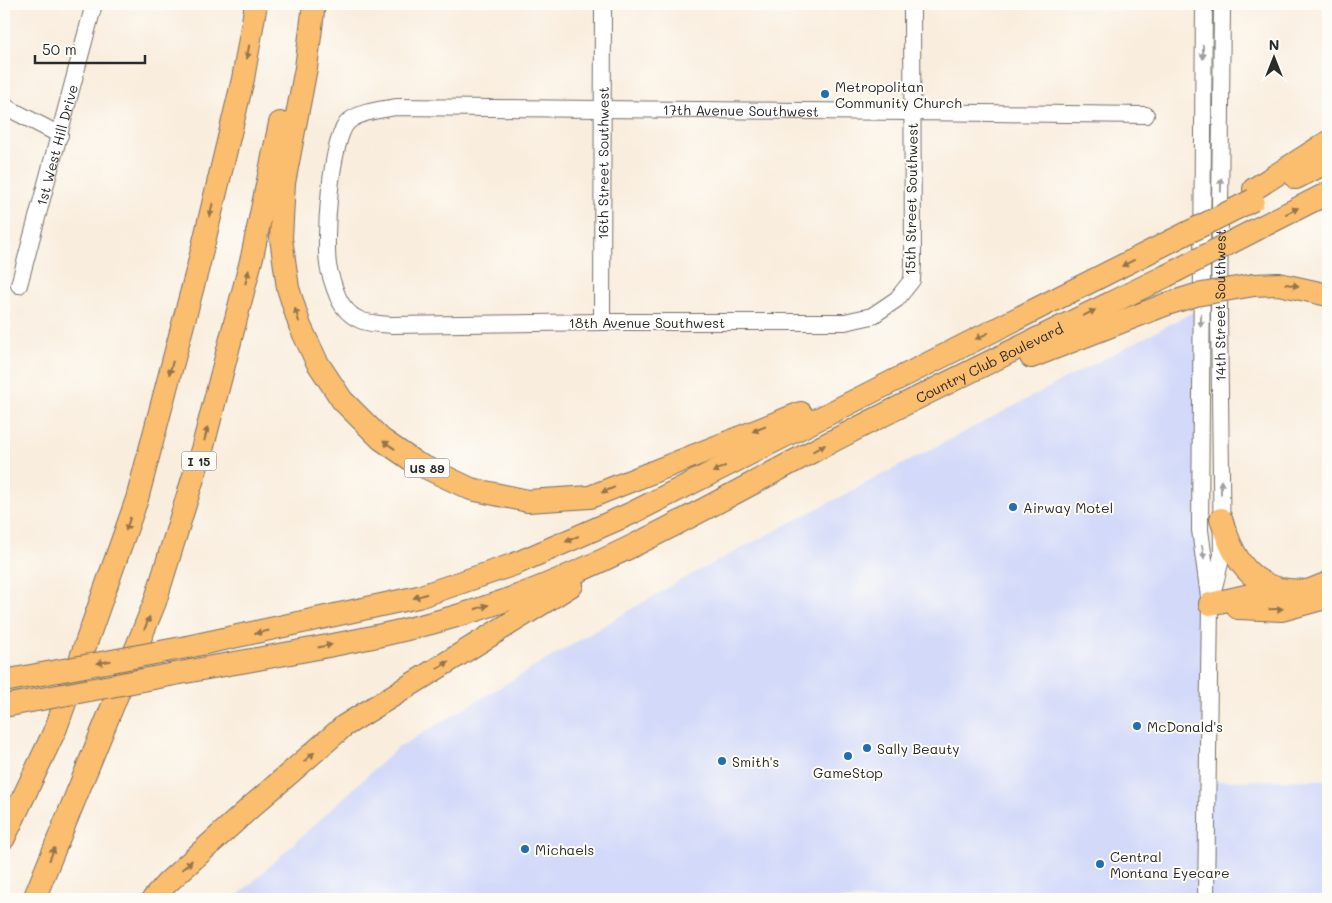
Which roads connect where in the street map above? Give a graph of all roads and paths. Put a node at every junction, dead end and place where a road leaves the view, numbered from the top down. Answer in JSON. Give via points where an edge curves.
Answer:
{"nodes":[{"id":1,"x":94,"y":4,"type":"edge"},
{"id":2,"x":256,"y":4,"type":"edge"},
{"id":3,"x":304,"y":4,"type":"edge"},
{"id":4,"x":314,"y":4,"type":"edge"},
{"id":5,"x":603,"y":4,"type":"edge"},
{"id":6,"x":912,"y":4,"type":"edge"},
{"id":7,"x":1204,"y":4,"type":"edge"},
{"id":8,"x":1222,"y":4,"type":"edge"},
{"id":9,"x":4,"y":106,"type":"edge"},
{"id":10,"x":396,"y":107,"type":"joint"},
{"id":11,"x":603,"y":108,"type":"junction"},
{"id":12,"x":912,"y":112,"type":"junction"},
{"id":13,"x":1146,"y":115,"type":"dead end"},
{"id":14,"x":60,"y":135,"type":"junction"},
{"id":15,"x":1328,"y":142,"type":"edge"},
{"id":16,"x":1328,"y":162,"type":"edge"},
{"id":17,"x":1328,"y":193,"type":"edge"},
{"id":18,"x":1253,"y":194,"type":"junction"},
{"id":19,"x":19,"y":286,"type":"dead end"},
{"id":20,"x":1328,"y":295,"type":"edge"},
{"id":21,"x":897,"y":299,"type":"joint"},
{"id":22,"x":602,"y":322,"type":"junction"},
{"id":23,"x":918,"y":368,"type":"junction"},
{"id":24,"x":881,"y":416,"type":"junction"},
{"id":25,"x":1221,"y":519,"type":"junction"},
{"id":26,"x":651,"y":536,"type":"junction"},
{"id":27,"x":1322,"y":590,"type":"edge"},
{"id":28,"x":1210,"y":604,"type":"junction"},
{"id":29,"x":4,"y":681,"type":"edge"},
{"id":30,"x":4,"y":706,"type":"edge"},
{"id":31,"x":4,"y":838,"type":"edge"},
{"id":32,"x":34,"y":899,"type":"edge"},
{"id":33,"x":153,"y":899,"type":"edge"},
{"id":34,"x":1206,"y":899,"type":"edge"}],
"edges":[{"from":1,"to":14,"type":"street","name":"1st West Hill Drive"},
{"from":2,"to":31,"type":"highway","one_way":true,"via":[[243,79],[207,229],[137,499],[56,728]]},
{"from":32,"to":3,"type":"highway","number":"I 15","one_way":true,"via":[[155,602],[203,446],[252,257]]},
{"from":23,"to":4,"type":"highway","number":"US 89","one_way":true,"via":[[590,497],[528,501],[471,489],[416,463],[381,439],[342,400],[317,362],[300,326],[288,288],[280,238],[284,183],[306,68]]},
{"from":5,"to":11,"type":"street","name":"16th Street Southwest"},
{"from":6,"to":12,"type":"street","name":"15th Street Southwest"},
{"from":7,"to":28,"type":"street","name":"14th Street Southwest","one_way":true,"via":[[1200,530]]},
{"from":25,"to":8,"type":"street","name":"14th Street Southwest","one_way":true},
{"from":9,"to":14,"type":"street"},
{"from":10,"to":11,"type":"street","name":"17th Avenue Southwest"},
{"from":10,"to":22,"type":"street","name":"18th Avenue Southwest","via":[[364,113],[347,122],[336,145],[328,211],[329,269],[342,306],[360,321],[390,325]]},
{"from":11,"to":12,"type":"street","name":"17th Avenue Southwest"},
{"from":11,"to":22,"type":"street","name":"16th Street Southwest"},
{"from":12,"to":13,"type":"street","name":"17th Avenue Southwest"},
{"from":12,"to":21,"type":"street","name":"15th Street Southwest","via":[[912,280]]},
{"from":14,"to":19,"type":"street","name":"1st West Hill Drive"},
{"from":15,"to":18,"type":"highway"},
{"from":16,"to":18,"type":"highway","name":"Country Club Boulevard"},
{"from":24,"to":17,"type":"highway","name":"Country Club Boulevard","one_way":true,"bridge":true},
{"from":18,"to":23,"type":"highway","name":"Country Club Boulevard","one_way":true,"bridge":true,"via":[[1180,236]]},
{"from":24,"to":20,"type":"highway","one_way":true,"bridge":true,"via":[[1196,295],[1279,284]]},
{"from":21,"to":22,"type":"street","name":"18th Avenue Southwest","via":[[872,316],[844,322]]},
{"from":23,"to":29,"type":"highway","one_way":true,"bridge":true,"via":[[632,513],[515,564],[418,597],[186,647]]},
{"from":26,"to":24,"type":"highway","name":"Country Club Boulevard","one_way":true},
{"from":25,"to":27,"type":"highway","via":[[1236,559],[1252,575],[1276,588]]},
{"from":25,"to":28,"type":"street","name":"14th Street Southwest","via":[[1222,555]]},
{"from":30,"to":26,"type":"highway","one_way":true,"bridge":true,"via":[[374,637],[452,617],[512,598]]},
{"from":33,"to":26,"type":"highway","one_way":true,"via":[[166,883],[344,726]]},
{"from":27,"to":28,"type":"highway","via":[[1250,595]]},
{"from":28,"to":34,"type":"street","name":"14th Street Southwest"}]}
